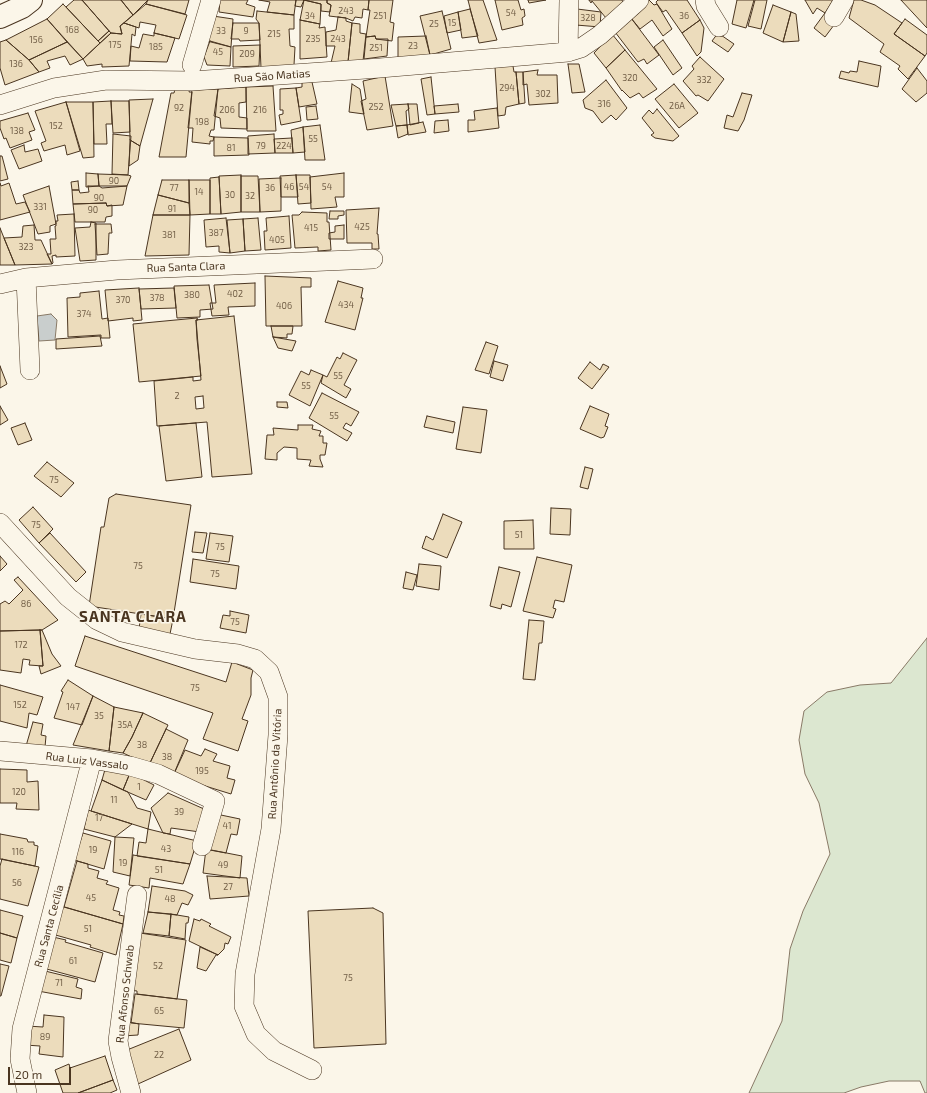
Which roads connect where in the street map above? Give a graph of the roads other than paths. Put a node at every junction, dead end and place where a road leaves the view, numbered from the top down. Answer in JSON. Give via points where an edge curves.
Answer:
{"nodes":[{"id":1,"x":31,"y":0,"type":"edge"},
{"id":2,"x":211,"y":0,"type":"edge"},
{"id":3,"x":569,"y":0,"type":"edge"},
{"id":4,"x":639,"y":0,"type":"edge"},
{"id":5,"x":704,"y":0,"type":"edge"},
{"id":6,"x":844,"y":0,"type":"edge"},
{"id":7,"x":0,"y":16,"type":"edge"},
{"id":8,"x":834,"y":17,"type":"dead end"},
{"id":9,"x":719,"y":27,"type":"dead end"},
{"id":10,"x":568,"y":52,"type":"junction"},
{"id":11,"x":192,"y":64,"type":"dead end"},
{"id":12,"x":0,"y":105,"type":"edge"},
{"id":13,"x":373,"y":259,"type":"dead end"},
{"id":14,"x":26,"y":278,"type":"junction"},
{"id":15,"x":0,"y":284,"type":"edge"},
{"id":16,"x":30,"y":370,"type":"dead end"},
{"id":17,"x":0,"y":523,"type":"edge"},
{"id":18,"x":0,"y":751,"type":"edge"},
{"id":19,"x":92,"y":759,"type":"junction"},
{"id":20,"x":202,"y":846,"type":"dead end"},
{"id":21,"x":137,"y":894,"type":"dead end"},
{"id":22,"x":312,"y":1070,"type":"dead end"},
{"id":23,"x":28,"y":1093,"type":"edge"},
{"id":24,"x":131,"y":1093,"type":"edge"}],
"edges":[{"from":1,"to":7,"type":"main road","via":[[22,7]]},
{"from":2,"to":11,"type":"street"},
{"from":3,"to":10,"type":"street"},
{"from":4,"to":10,"type":"street","name":"Rua São Matias","via":[[600,35],[581,48]]},
{"from":5,"to":9,"type":"street"},
{"from":6,"to":8,"type":"street"},
{"from":10,"to":12,"type":"street","name":"Rua São Matias","via":[[192,81],[106,80],[54,88]]},
{"from":13,"to":14,"type":"street","name":"Rua Santa Clara","via":[[117,270]]},
{"from":14,"to":15,"type":"street","name":"Rua Santa Clara"},
{"from":14,"to":16,"type":"street"},
{"from":17,"to":22,"type":"street","name":"Rua Antônio da Vitória","via":[[68,597],[97,620],[122,632],[188,647],[238,654],[254,659],[269,672],[278,697],[276,767],[271,829],[245,974],[244,1006],[256,1034],[274,1051]]},
{"from":18,"to":19,"type":"street","name":"Rua Luiz Vassalo"},
{"from":19,"to":20,"type":"street","name":"Rua Luiz Vassalo","via":[[158,774],[215,801]]},
{"from":19,"to":23,"type":"street","name":"Rua Santa Cecília","via":[[22,1029],[20,1059]]},
{"from":21,"to":24,"type":"street","name":"Rua Afonso Schwab","via":[[118,1041]]}]}
